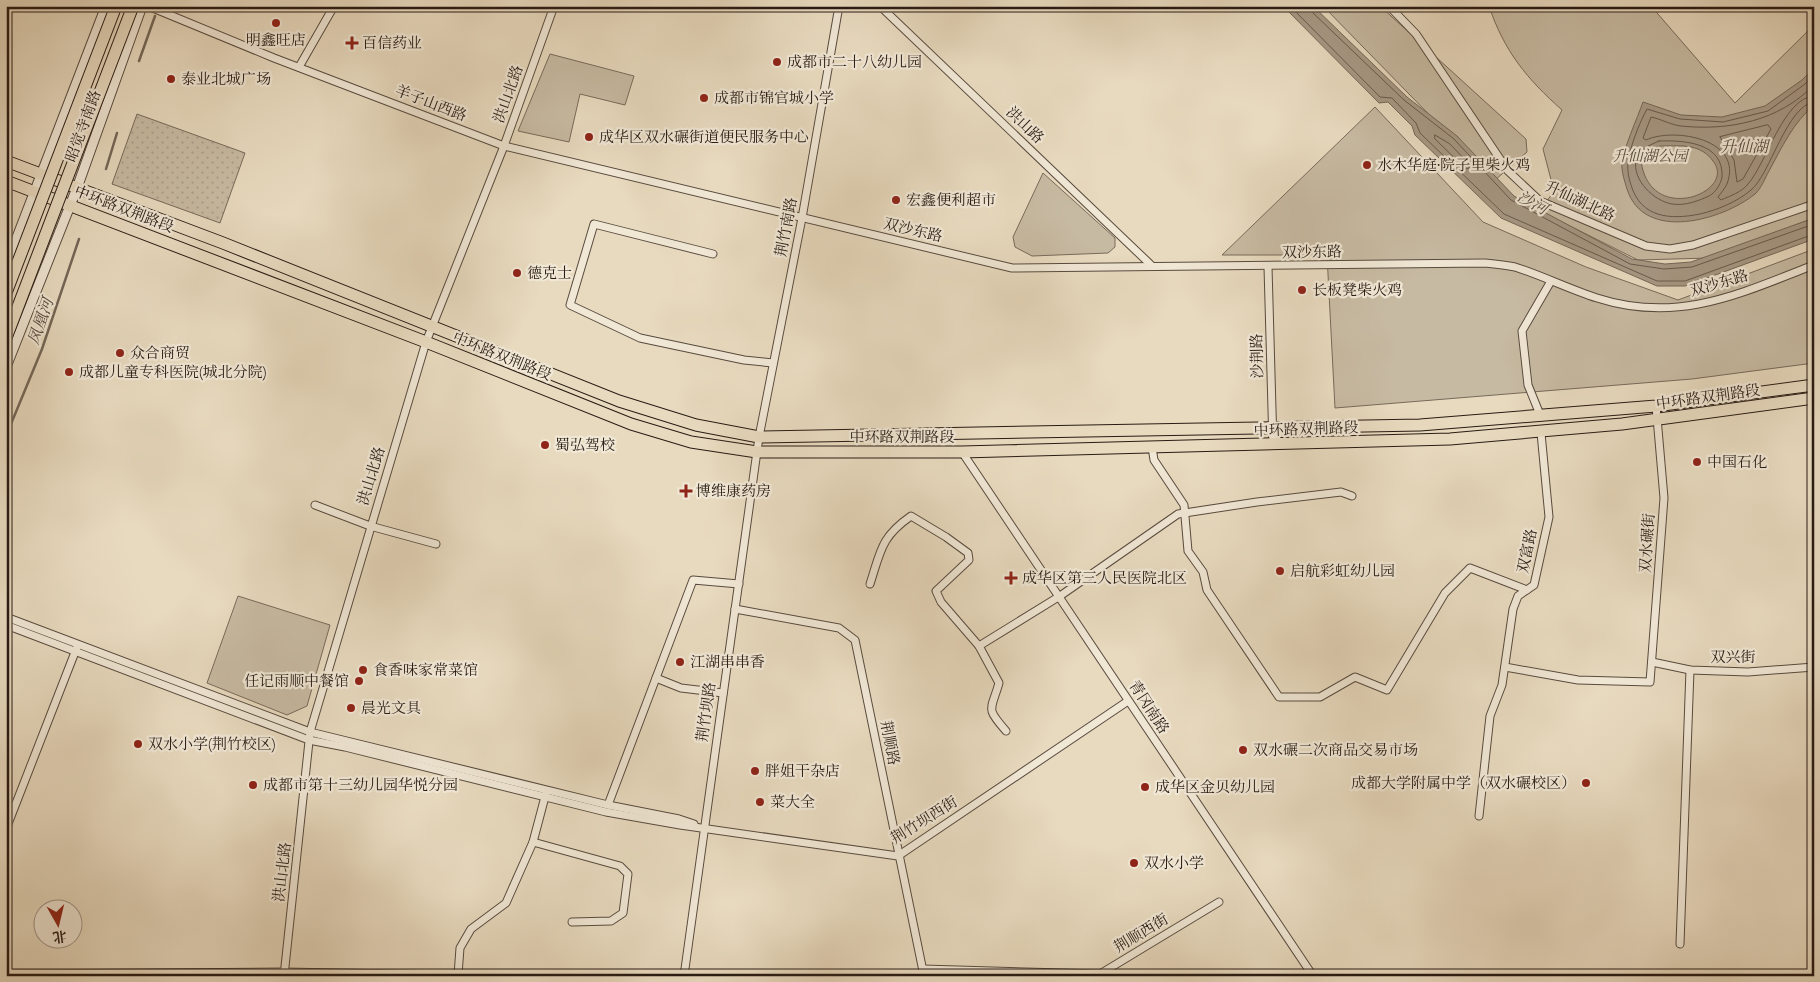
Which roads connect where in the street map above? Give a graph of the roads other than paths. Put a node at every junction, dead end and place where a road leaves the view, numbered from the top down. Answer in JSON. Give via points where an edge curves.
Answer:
{"nodes":[{"id":1,"x":106,"y":6,"type":"edge"},
{"id":2,"x":116,"y":6,"type":"edge"},
{"id":3,"x":133,"y":6,"type":"edge"},
{"id":4,"x":142,"y":6,"type":"edge"},
{"id":5,"x":148,"y":6,"type":"edge"},
{"id":6,"x":334,"y":6,"type":"edge"},
{"id":7,"x":554,"y":6,"type":"edge"},
{"id":8,"x":839,"y":6,"type":"edge"},
{"id":9,"x":880,"y":6,"type":"edge"},
{"id":10,"x":1389,"y":6,"type":"edge"},
{"id":11,"x":299,"y":67,"type":"junction"},
{"id":12,"x":504,"y":146,"type":"junction"},
{"id":13,"x":6,"y":161,"type":"edge"},
{"id":14,"x":41,"y":175,"type":"junction"},
{"id":15,"x":6,"y":181,"type":"edge"},
{"id":16,"x":77,"y":188,"type":"junction"},
{"id":17,"x":34,"y":192,"type":"junction"},
{"id":18,"x":1814,"y":204,"type":"edge"},
{"id":19,"x":70,"y":205,"type":"junction"},
{"id":20,"x":802,"y":218,"type":"junction"},
{"id":21,"x":713,"y":254,"type":"dead end"},
{"id":22,"x":1151,"y":265,"type":"junction"},
{"id":23,"x":1814,"y":265,"type":"edge"},
{"id":24,"x":6,"y":266,"type":"edge"},
{"id":25,"x":1268,"y":267,"type":"junction"},
{"id":26,"x":1552,"y":281,"type":"junction"},
{"id":27,"x":6,"y":293,"type":"edge"},
{"id":28,"x":432,"y":326,"type":"junction"},
{"id":29,"x":6,"y":338,"type":"edge"},
{"id":30,"x":426,"y":342,"type":"junction"},
{"id":31,"x":773,"y":363,"type":"junction"},
{"id":32,"x":6,"y":367,"type":"edge"},
{"id":33,"x":1814,"y":385,"type":"edge"},
{"id":34,"x":1814,"y":398,"type":"edge"},
{"id":35,"x":1656,"y":406,"type":"junction"},
{"id":36,"x":1540,"y":417,"type":"junction"},
{"id":37,"x":1657,"y":419,"type":"junction"},
{"id":38,"x":1272,"y":428,"type":"junction"},
{"id":39,"x":1541,"y":433,"type":"junction"},
{"id":40,"x":759,"y":437,"type":"junction"},
{"id":41,"x":1273,"y":445,"type":"junction"},
{"id":42,"x":1152,"y":447,"type":"junction"},
{"id":43,"x":757,"y":452,"type":"junction"},
{"id":44,"x":962,"y":452,"type":"junction"},
{"id":45,"x":1352,"y":496,"type":"dead end"},
{"id":46,"x":315,"y":505,"type":"dead end"},
{"id":47,"x":1185,"y":513,"type":"junction"},
{"id":48,"x":370,"y":526,"type":"junction"},
{"id":49,"x":436,"y":544,"type":"dead end"},
{"id":50,"x":738,"y":584,"type":"junction"},
{"id":51,"x":870,"y":584,"type":"dead end"},
{"id":52,"x":1527,"y":590,"type":"junction"},
{"id":53,"x":1060,"y":596,"type":"junction"},
{"id":54,"x":735,"y":609,"type":"junction"},
{"id":55,"x":6,"y":616,"type":"edge"},
{"id":56,"x":6,"y":625,"type":"edge"},
{"id":57,"x":979,"y":646,"type":"junction"},
{"id":58,"x":77,"y":648,"type":"junction"},
{"id":59,"x":1652,"y":662,"type":"junction"},
{"id":60,"x":1504,"y":667,"type":"junction"},
{"id":61,"x":1814,"y":667,"type":"edge"},
{"id":62,"x":1690,"y":670,"type":"junction"},
{"id":63,"x":656,"y":678,"type":"junction"},
{"id":64,"x":723,"y":694,"type":"junction"},
{"id":65,"x":1128,"y":701,"type":"junction"},
{"id":66,"x":1006,"y":730,"type":"dead end"},
{"id":67,"x":310,"y":732,"type":"junction"},
{"id":68,"x":309,"y":740,"type":"junction"},
{"id":69,"x":546,"y":793,"type":"junction"},
{"id":70,"x":608,"y":805,"type":"junction"},
{"id":71,"x":1479,"y":816,"type":"dead end"},
{"id":72,"x":704,"y":827,"type":"junction"},
{"id":73,"x":6,"y":829,"type":"edge"},
{"id":74,"x":533,"y":842,"type":"junction"},
{"id":75,"x":898,"y":856,"type":"junction"},
{"id":76,"x":1219,"y":902,"type":"dead end"},
{"id":77,"x":572,"y":922,"type":"dead end"},
{"id":78,"x":1680,"y":944,"type":"dead end"},
{"id":79,"x":923,"y":972,"type":"edge"},
{"id":80,"x":6,"y":974,"type":"edge"},
{"id":81,"x":284,"y":974,"type":"edge"},
{"id":82,"x":458,"y":975,"type":"edge"},
{"id":83,"x":515,"y":976,"type":"edge"},
{"id":84,"x":684,"y":976,"type":"edge"},
{"id":85,"x":1313,"y":976,"type":"edge"}],
"edges":[{"from":1,"to":14,"type":"street","name":"昭觉寺南路"},
{"from":2,"to":27,"type":"main road","name":"昭觉寺南路","bridge":true},
{"from":3,"to":29,"type":"main road","name":"昭觉寺南路","bridge":true},
{"from":4,"to":16,"type":"street","name":"昭觉寺南路"},
{"from":5,"to":11,"type":"street","name":"羊子山西路"},
{"from":6,"to":11,"type":"street"},
{"from":7,"to":12,"type":"street","name":"洪山北路"},
{"from":8,"to":20,"type":"street","name":"荆竹南路"},
{"from":9,"to":22,"type":"street","name":"洪山路"},
{"from":10,"to":18,"type":"street","name":"升仙湖北路","via":[[1416,34],[1508,171],[1540,201],[1646,246],[1670,249],[1693,245]]},
{"from":11,"to":12,"type":"street","name":"羊子山西路"},
{"from":12,"to":20,"type":"street","name":"羊子山西路"},
{"from":12,"to":28,"type":"street","name":"洪山北路"},
{"from":13,"to":14,"type":"main road","name":"中环路双荆路段"},
{"from":14,"to":16,"type":"main road","name":"中环路双荆路段"},
{"from":14,"to":17,"type":"street","name":"昭觉寺南路"},
{"from":15,"to":17,"type":"main road","name":"中环路双荆路段"},
{"from":16,"to":19,"type":"street","name":"昭觉寺南路"},
{"from":16,"to":28,"type":"main road","name":"中环路双荆路段"},
{"from":17,"to":19,"type":"main road","name":"中环路双荆路段"},
{"from":17,"to":24,"type":"street","name":"昭觉寺南路"},
{"from":19,"to":30,"type":"main road","name":"中环路双荆路段"},
{"from":19,"to":32,"type":"street","name":"昭觉寺南路"},
{"from":20,"to":22,"type":"street","name":"双沙东路","via":[[1012,268]]},
{"from":20,"to":31,"type":"street","name":"荆竹南路"},
{"from":21,"to":31,"type":"street","via":[[594,224],[570,305],[640,338]]},
{"from":22,"to":25,"type":"street","name":"双沙东路"},
{"from":23,"to":26,"type":"street","name":"双沙东路","via":[[1693,307],[1657,309],[1626,306]]},
{"from":25,"to":26,"type":"street","name":"双沙东路","via":[[1485,263],[1514,267]]},
{"from":25,"to":38,"type":"street","name":"沙荆路"},
{"from":26,"to":36,"type":"street","via":[[1522,331],[1528,385]]},
{"from":28,"to":30,"type":"street","name":"洪山北路"},
{"from":28,"to":40,"type":"main road","name":"中环路双荆路段","via":[[619,401],[696,425]]},
{"from":30,"to":43,"type":"main road","name":"中环路双荆路段","via":[[631,424],[691,442]]},
{"from":30,"to":48,"type":"street","name":"洪山北路"},
{"from":31,"to":40,"type":"street","name":"荆竹南路"},
{"from":33,"to":35,"type":"main road","name":"中环路双荆路段"},
{"from":34,"to":37,"type":"main road","name":"中环路双荆路段"},
{"from":35,"to":36,"type":"main road","name":"中环路双荆路段"},
{"from":35,"to":37,"type":"street","name":"双水碾街"},
{"from":36,"to":38,"type":"main road","name":"中环路双荆路段","via":[[1420,425]]},
{"from":37,"to":39,"type":"main road","name":"中环路双荆路段"},
{"from":37,"to":59,"type":"street","name":"双水碾街","via":[[1664,498]]},
{"from":38,"to":40,"type":"main road","name":"中环路双荆路段"},
{"from":38,"to":41,"type":"street","name":"沙荆路"},
{"from":39,"to":41,"type":"main road","name":"中环路双荆路段"},
{"from":39,"to":52,"type":"street","name":"双富路","via":[[1549,517],[1534,585]]},
{"from":40,"to":43,"type":"street","name":"荆竹南路"},
{"from":41,"to":42,"type":"main road","name":"中环路双荆路段"},
{"from":42,"to":44,"type":"main road","name":"中环路双荆路段"},
{"from":42,"to":47,"type":"street","via":[[1154,460],[1184,505]]},
{"from":43,"to":44,"type":"main road","name":"中环路双荆路段"},
{"from":43,"to":50,"type":"street","name":"荆竹坝路"},
{"from":44,"to":53,"type":"street","name":"青冈南路"},
{"from":45,"to":47,"type":"street","via":[[1341,492]]},
{"from":46,"to":48,"type":"street"},
{"from":47,"to":52,"type":"street","via":[[1188,551],[1203,572],[1207,590],[1279,697],[1320,697],[1355,677],[1387,690],[1445,593],[1470,568]]},
{"from":47,"to":53,"type":"street","via":[[1178,514]]},
{"from":48,"to":49,"type":"street"},
{"from":48,"to":67,"type":"street","name":"洪山北路"},
{"from":50,"to":54,"type":"street","name":"荆竹坝路"},
{"from":50,"to":63,"type":"street","via":[[693,580]]},
{"from":51,"to":57,"type":"street","via":[[884,539],[911,516],[920,521],[968,553],[969,560],[936,591],[941,602]]},
{"from":52,"to":60,"type":"street","name":"双富路","via":[[1518,596],[1513,609]]},
{"from":53,"to":57,"type":"street"},
{"from":53,"to":65,"type":"street","name":"青冈南路"},
{"from":54,"to":64,"type":"street","name":"荆竹坝路"},
{"from":54,"to":75,"type":"street","name":"荆顺路","via":[[838,628],[855,640]]},
{"from":55,"to":58,"type":"street"},
{"from":56,"to":58,"type":"street"},
{"from":57,"to":66,"type":"street","via":[[999,683],[990,704],[992,716]]},
{"from":58,"to":67,"type":"street"},
{"from":58,"to":68,"type":"street"},
{"from":58,"to":73,"type":"street"},
{"from":59,"to":60,"type":"street","name":"双水碾街","via":[[1650,682],[1578,680]]},
{"from":59,"to":62,"type":"street","name":"双兴街"},
{"from":60,"to":71,"type":"street","name":"双富路","via":[[1502,685],[1490,716]]},
{"from":61,"to":62,"type":"street","name":"双兴街","via":[[1748,672]]},
{"from":62,"to":78,"type":"street"},
{"from":63,"to":64,"type":"street","via":[[681,688]]},
{"from":63,"to":70,"type":"street"},
{"from":64,"to":72,"type":"street","name":"荆竹坝路"},
{"from":65,"to":75,"type":"street","name":"荆竹坝西街"},
{"from":65,"to":85,"type":"street","name":"青冈南路"},
{"from":67,"to":68,"type":"street","name":"洪山北路"},
{"from":67,"to":69,"type":"street"},
{"from":68,"to":69,"type":"street"},
{"from":68,"to":81,"type":"street","name":"洪山北路"},
{"from":69,"to":70,"type":"street"},
{"from":69,"to":72,"type":"street","via":[[606,812]]},
{"from":69,"to":74,"type":"street"},
{"from":70,"to":72,"type":"street"},
{"from":72,"to":75,"type":"street","name":"荆竹坝西街"},
{"from":72,"to":84,"type":"street","name":"荆竹坝路"},
{"from":74,"to":77,"type":"street","via":[[620,866],[628,874],[623,913],[611,920]]},
{"from":74,"to":82,"type":"street","via":[[506,903],[471,929],[460,948]]},
{"from":75,"to":79,"type":"street","name":"荆顺路"},
{"from":76,"to":79,"type":"street","name":"荆顺西街","via":[[1100,974]]},
{"from":80,"to":81,"type":"street"},
{"from":81,"to":82,"type":"street"},
{"from":82,"to":83,"type":"street"}]}
